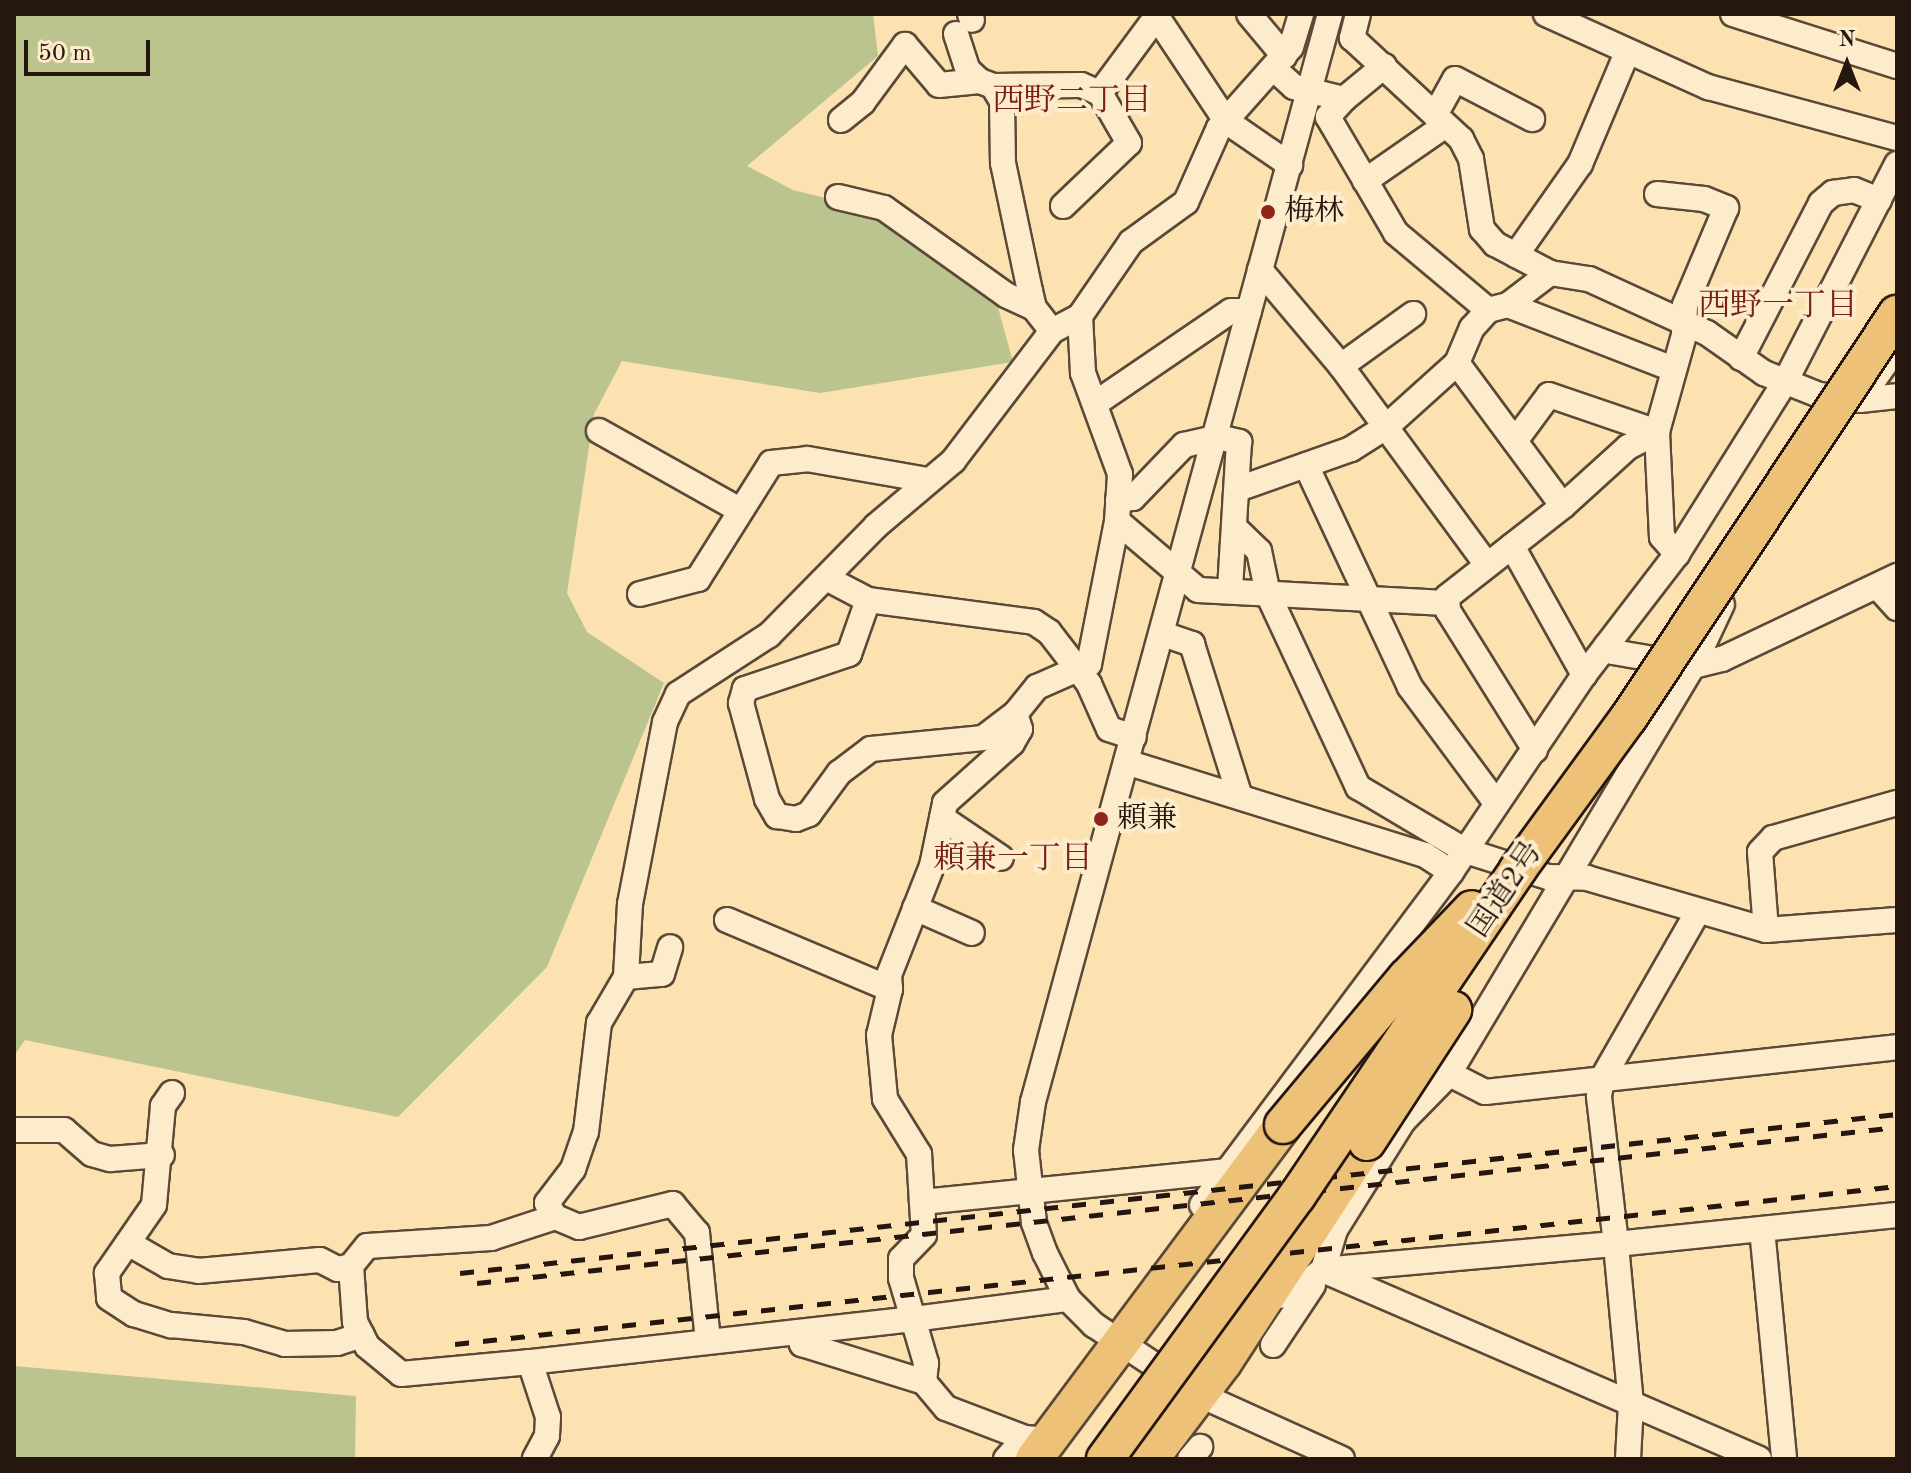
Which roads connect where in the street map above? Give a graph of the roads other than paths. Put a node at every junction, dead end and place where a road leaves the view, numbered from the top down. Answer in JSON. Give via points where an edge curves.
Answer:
{"nodes":[{"id":1,"x":1249,"y":14,"type":"edge"},
{"id":2,"x":1301,"y":14,"type":"edge"},
{"id":3,"x":1330,"y":14,"type":"edge"},
{"id":4,"x":1358,"y":14,"type":"edge"},
{"id":5,"x":1546,"y":14,"type":"edge"},
{"id":6,"x":1733,"y":14,"type":"edge"},
{"id":7,"x":1156,"y":15,"type":"edge"},
{"id":8,"x":966,"y":23,"type":"edge"},
{"id":9,"x":1627,"y":53,"type":"junction"},
{"id":10,"x":1278,"y":62,"type":"junction"},
{"id":11,"x":1384,"y":66,"type":"junction"},
{"id":12,"x":1897,"y":66,"type":"edge"},
{"id":13,"x":987,"y":84,"type":"junction"},
{"id":14,"x":1310,"y":90,"type":"junction"},
{"id":15,"x":1100,"y":93,"type":"junction"},
{"id":16,"x":1344,"y":99,"type":"junction"},
{"id":17,"x":1532,"y":119,"type":"dead end"},
{"id":18,"x":841,"y":120,"type":"dead end"},
{"id":19,"x":1441,"y":120,"type":"junction"},
{"id":20,"x":1226,"y":121,"type":"junction"},
{"id":21,"x":1897,"y":138,"type":"edge"},
{"id":22,"x":1897,"y":164,"type":"edge"},
{"id":23,"x":1290,"y":165,"type":"junction"},
{"id":24,"x":1365,"y":181,"type":"junction"},
{"id":25,"x":1657,"y":194,"type":"dead end"},
{"id":26,"x":838,"y":197,"type":"dead end"},
{"id":27,"x":1879,"y":200,"type":"junction"},
{"id":28,"x":1063,"y":206,"type":"dead end"},
{"id":29,"x":1516,"y":255,"type":"junction"},
{"id":30,"x":1260,"y":270,"type":"junction"},
{"id":31,"x":1550,"y":273,"type":"junction"},
{"id":32,"x":1498,"y":307,"type":"junction"},
{"id":33,"x":1034,"y":308,"type":"junction"},
{"id":34,"x":1249,"y":311,"type":"junction"},
{"id":35,"x":1413,"y":314,"type":"dead end"},
{"id":36,"x":1897,"y":314,"type":"edge"},
{"id":37,"x":1080,"y":316,"type":"junction"},
{"id":38,"x":1683,"y":324,"type":"junction"},
{"id":39,"x":1052,"y":331,"type":"junction"},
{"id":40,"x":1897,"y":347,"type":"edge"},
{"id":41,"x":1741,"y":358,"type":"junction"},
{"id":42,"x":1457,"y":363,"type":"junction"},
{"id":43,"x":1341,"y":366,"type":"junction"},
{"id":44,"x":1673,"y":369,"type":"junction"},
{"id":45,"x":1786,"y":380,"type":"junction"},
{"id":46,"x":1897,"y":396,"type":"edge"},
{"id":47,"x":1860,"y":400,"type":"junction"},
{"id":48,"x":1096,"y":403,"type":"junction"},
{"id":49,"x":1386,"y":427,"type":"junction"},
{"id":50,"x":599,"y":431,"type":"dead end"},
{"id":51,"x":1648,"y":433,"type":"junction"},
{"id":52,"x":1218,"y":437,"type":"junction"},
{"id":53,"x":1515,"y":441,"type":"junction"},
{"id":54,"x":1306,"y":465,"type":"junction"},
{"id":55,"x":927,"y":480,"type":"junction"},
{"id":56,"x":1238,"y":489,"type":"junction"},
{"id":57,"x":1563,"y":506,"type":"junction"},
{"id":58,"x":738,"y":509,"type":"junction"},
{"id":59,"x":1118,"y":511,"type":"junction"},
{"id":60,"x":1236,"y":529,"type":"junction"},
{"id":61,"x":1512,"y":546,"type":"junction"},
{"id":62,"x":1677,"y":554,"type":"junction"},
{"id":63,"x":1487,"y":565,"type":"junction"},
{"id":64,"x":1178,"y":576,"type":"junction"},
{"id":65,"x":828,"y":579,"type":"junction"},
{"id":66,"x":1887,"y":581,"type":"edge"},
{"id":67,"x":1230,"y":591,"type":"junction"},
{"id":68,"x":640,"y":594,"type":"dead end"},
{"id":69,"x":1268,"y":594,"type":"junction"},
{"id":70,"x":1371,"y":599,"type":"junction"},
{"id":71,"x":868,"y":600,"type":"junction"},
{"id":72,"x":1446,"y":603,"type":"junction"},
{"id":73,"x":1897,"y":608,"type":"edge"},
{"id":74,"x":1163,"y":634,"type":"junction"},
{"id":75,"x":1606,"y":646,"type":"junction"},
{"id":76,"x":1693,"y":666,"type":"junction"},
{"id":77,"x":1080,"y":672,"type":"junction"},
{"id":78,"x":1584,"y":675,"type":"junction"},
{"id":79,"x":1015,"y":714,"type":"junction"},
{"id":80,"x":1629,"y":717,"type":"junction"},
{"id":81,"x":1134,"y":737,"type":"junction"},
{"id":82,"x":1535,"y":750,"type":"junction"},
{"id":83,"x":1126,"y":762,"type":"junction"},
{"id":84,"x":1240,"y":797,"type":"junction"},
{"id":85,"x":1496,"y":803,"type":"junction"},
{"id":86,"x":1897,"y":803,"type":"edge"},
{"id":87,"x":942,"y":818,"type":"junction"},
{"id":88,"x":1466,"y":851,"type":"junction"},
{"id":89,"x":1001,"y":858,"type":"dead end"},
{"id":90,"x":1518,"y":869,"type":"junction"},
{"id":91,"x":1451,"y":872,"type":"junction"},
{"id":92,"x":1568,"y":877,"type":"junction"},
{"id":93,"x":915,"y":908,"type":"junction"},
{"id":94,"x":1697,"y":913,"type":"junction"},
{"id":95,"x":727,"y":920,"type":"dead end"},
{"id":96,"x":1897,"y":920,"type":"edge"},
{"id":97,"x":1766,"y":930,"type":"junction"},
{"id":98,"x":972,"y":933,"type":"dead end"},
{"id":99,"x":670,"y":947,"type":"dead end"},
{"id":100,"x":626,"y":977,"type":"junction"},
{"id":101,"x":890,"y":989,"type":"junction"},
{"id":102,"x":1350,"y":1005,"type":"junction"},
{"id":103,"x":1897,"y":1047,"type":"edge"},
{"id":104,"x":1448,"y":1075,"type":"junction"},
{"id":105,"x":1602,"y":1079,"type":"junction"},
{"id":106,"x":172,"y":1093,"type":"dead end"},
{"id":107,"x":14,"y":1130,"type":"edge"},
{"id":108,"x":162,"y":1155,"type":"junction"},
{"id":109,"x":1226,"y":1171,"type":"junction"},
{"id":110,"x":1029,"y":1192,"type":"junction"},
{"id":111,"x":922,"y":1202,"type":"junction"},
{"id":112,"x":1897,"y":1215,"type":"edge"},
{"id":113,"x":555,"y":1217,"type":"junction"},
{"id":114,"x":1762,"y":1229,"type":"junction"},
{"id":115,"x":128,"y":1243,"type":"junction"},
{"id":116,"x":1616,"y":1244,"type":"junction"},
{"id":117,"x":351,"y":1266,"type":"junction"},
{"id":118,"x":1323,"y":1270,"type":"junction"},
{"id":119,"x":1358,"y":1275,"type":"junction"},
{"id":120,"x":1266,"y":1298,"type":"junction"},
{"id":121,"x":1068,"y":1299,"type":"junction"},
{"id":122,"x":913,"y":1319,"type":"junction"},
{"id":123,"x":798,"y":1332,"type":"junction"},
{"id":124,"x":1131,"y":1332,"type":"junction"},
{"id":125,"x":362,"y":1335,"type":"junction"},
{"id":126,"x":708,"y":1341,"type":"junction"},
{"id":127,"x":1273,"y":1345,"type":"dead end"},
{"id":128,"x":530,"y":1362,"type":"junction"},
{"id":129,"x":924,"y":1382,"type":"junction"},
{"id":130,"x":1198,"y":1394,"type":"junction"},
{"id":131,"x":1631,"y":1404,"type":"junction"},
{"id":132,"x":1036,"y":1445,"type":"edge"},
{"id":133,"x":1153,"y":1457,"type":"edge"},
{"id":134,"x":535,"y":1459,"type":"edge"},
{"id":135,"x":1006,"y":1459,"type":"edge"},
{"id":136,"x":1105,"y":1459,"type":"edge"},
{"id":137,"x":1342,"y":1459,"type":"edge"},
{"id":138,"x":1628,"y":1459,"type":"edge"},
{"id":139,"x":1759,"y":1459,"type":"edge"},
{"id":140,"x":1784,"y":1459,"type":"edge"}],
"edges":[{"from":1,"to":10,"type":"street"},
{"from":2,"to":10,"type":"street"},
{"from":3,"to":14,"type":"street"},
{"from":4,"to":11,"type":"street","via":[[1352,38]]},
{"from":5,"to":9,"type":"street"},
{"from":6,"to":12,"type":"street"},
{"from":7,"to":15,"type":"street"},
{"from":7,"to":20,"type":"street"},
{"from":8,"to":13,"type":"street","via":[[968,70]]},
{"from":9,"to":21,"type":"street","via":[[1769,106]]},
{"from":9,"to":29,"type":"street","via":[[1580,164]]},
{"from":10,"to":14,"type":"street","via":[[1294,87]]},
{"from":10,"to":20,"type":"street"},
{"from":11,"to":16,"type":"street"},
{"from":11,"to":19,"type":"street"},
{"from":13,"to":15,"type":"street","via":[[1081,85]]},
{"from":13,"to":18,"type":"street","via":[[939,85],[905,45],[863,102]]},
{"from":13,"to":33,"type":"street","via":[[1002,101],[1003,163]]},
{"from":14,"to":16,"type":"street"},
{"from":14,"to":23,"type":"street"},
{"from":15,"to":28,"type":"street","via":[[1129,143]]},
{"from":16,"to":24,"type":"street","via":[[1328,117]]},
{"from":17,"to":19,"type":"street","via":[[1455,79]]},
{"from":19,"to":24,"type":"street"},
{"from":19,"to":29,"type":"street","via":[[1471,159],[1482,229]]},
{"from":20,"to":23,"type":"street"},
{"from":20,"to":37,"type":"street","via":[[1186,202],[1131,242]]},
{"from":22,"to":27,"type":"street"},
{"from":23,"to":30,"type":"street"},
{"from":24,"to":32,"type":"street","via":[[1396,233]]},
{"from":25,"to":38,"type":"street","via":[[1704,199],[1726,208],[1694,282]]},
{"from":26,"to":33,"type":"street","via":[[884,208],[1006,295]]},
{"from":27,"to":41,"type":"street","via":[[1854,190],[1833,193],[1821,203]]},
{"from":27,"to":45,"type":"street"},
{"from":29,"to":31,"type":"street"},
{"from":30,"to":34,"type":"street"},
{"from":30,"to":43,"type":"street"},
{"from":31,"to":32,"type":"street"},
{"from":31,"to":38,"type":"street","via":[[1589,279]]},
{"from":32,"to":42,"type":"street","via":[[1472,328]]},
{"from":32,"to":44,"type":"street"},
{"from":33,"to":39,"type":"street"},
{"from":34,"to":48,"type":"street","via":[[1231,311]]},
{"from":34,"to":52,"type":"street"},
{"from":35,"to":43,"type":"street"},
{"from":36,"to":80,"type":"highway","name":"国道2号","bridge":true},
{"from":37,"to":39,"type":"street"},
{"from":37,"to":48,"type":"street","via":[[1083,373]]},
{"from":38,"to":41,"type":"street","via":[[1707,333]]},
{"from":38,"to":44,"type":"street"},
{"from":39,"to":55,"type":"street","via":[[973,439]]},
{"from":40,"to":47,"type":"street"},
{"from":41,"to":45,"type":"street"},
{"from":42,"to":49,"type":"street"},
{"from":42,"to":53,"type":"street"},
{"from":43,"to":49,"type":"street"},
{"from":44,"to":51,"type":"street"},
{"from":45,"to":47,"type":"street","via":[[1819,395]]},
{"from":45,"to":62,"type":"street"},
{"from":46,"to":47,"type":"street"},
{"from":47,"to":76,"type":"street","via":[[1712,619]]},
{"from":48,"to":59,"type":"street","via":[[1118,464]]},
{"from":49,"to":54,"type":"street","via":[[1351,449]]},
{"from":49,"to":63,"type":"street"},
{"from":50,"to":58,"type":"street"},
{"from":51,"to":53,"type":"street","via":[[1549,395]]},
{"from":51,"to":57,"type":"street"},
{"from":51,"to":62,"type":"street","via":[[1662,537]]},
{"from":52,"to":56,"type":"street","via":[[1239,442]]},
{"from":52,"to":59,"type":"street","via":[[1184,445]]},
{"from":52,"to":64,"type":"street"},
{"from":53,"to":57,"type":"street"},
{"from":54,"to":56,"type":"street"},
{"from":54,"to":70,"type":"street"},
{"from":55,"to":58,"type":"street","via":[[782,459],[760,473]]},
{"from":55,"to":65,"type":"street"},
{"from":56,"to":60,"type":"street"},
{"from":57,"to":61,"type":"street"},
{"from":58,"to":68,"type":"street","via":[[698,579]]},
{"from":59,"to":64,"type":"street"},
{"from":59,"to":77,"type":"street","via":[[1089,664]]},
{"from":60,"to":67,"type":"street"},
{"from":60,"to":69,"type":"street","via":[[1259,551],[1268,571]]},
{"from":61,"to":63,"type":"street"},
{"from":61,"to":78,"type":"street"},
{"from":62,"to":75,"type":"street"},
{"from":63,"to":72,"type":"street"},
{"from":64,"to":67,"type":"street","via":[[1198,590]]},
{"from":64,"to":74,"type":"street"},
{"from":65,"to":71,"type":"street"},
{"from":65,"to":100,"type":"street","via":[[769,635],[701,674],[678,694],[665,722],[630,904]]},
{"from":66,"to":73,"type":"street"},
{"from":66,"to":76,"type":"street","via":[[1722,659]]},
{"from":67,"to":69,"type":"street"},
{"from":69,"to":70,"type":"street"},
{"from":69,"to":88,"type":"street","via":[[1358,787]]},
{"from":70,"to":72,"type":"street"},
{"from":70,"to":85,"type":"street","via":[[1410,687]]},
{"from":71,"to":77,"type":"street","via":[[961,616],[1020,617],[1049,632]]},
{"from":71,"to":79,"type":"street","via":[[849,654],[758,680],[745,689],[741,703],[767,799],[777,816],[796,819],[809,814],[839,773],[871,749],[983,738]]},
{"from":72,"to":82,"type":"street"},
{"from":74,"to":81,"type":"street"},
{"from":74,"to":84,"type":"street","via":[[1192,644]]},
{"from":75,"to":76,"type":"street","via":[[1613,652]]},
{"from":75,"to":78,"type":"street"},
{"from":76,"to":92,"type":"street"},
{"from":77,"to":79,"type":"street","via":[[1056,674]]},
{"from":77,"to":81,"type":"street","via":[[1109,729]]},
{"from":78,"to":82,"type":"street"},
{"from":79,"to":87,"type":"street","via":[[1020,729],[1012,743],[945,803]]},
{"from":80,"to":90,"type":"highway","name":"国道2号","bridge":true},
{"from":80,"to":120,"type":"highway","bridge":true,"via":[[1527,892]]},
{"from":81,"to":83,"type":"street"},
{"from":82,"to":85,"type":"street"},
{"from":83,"to":84,"type":"street"},
{"from":83,"to":110,"type":"street","via":[[1033,1102],[1026,1150]]},
{"from":84,"to":91,"type":"street","via":[[1425,855]]},
{"from":85,"to":88,"type":"street"},
{"from":86,"to":97,"type":"street","via":[[1773,838],[1760,852]]},
{"from":87,"to":89,"type":"street"},
{"from":87,"to":93,"type":"street"},
{"from":88,"to":91,"type":"street"},
{"from":88,"to":92,"type":"street","via":[[1548,877]]},
{"from":90,"to":124,"type":"highway","bridge":true,"via":[[1406,978],[1283,1125]]},
{"from":90,"to":136,"type":"highway","name":"国道2号","bridge":true,"via":[[1297,1196]]},
{"from":91,"to":102,"type":"street"},
{"from":92,"to":94,"type":"street","via":[[1587,878]]},
{"from":92,"to":104,"type":"street"},
{"from":93,"to":98,"type":"street"},
{"from":93,"to":101,"type":"street","via":[[889,975]]},
{"from":94,"to":97,"type":"street"},
{"from":94,"to":105,"type":"street"},
{"from":95,"to":101,"type":"street"},
{"from":96,"to":97,"type":"street"},
{"from":99,"to":100,"type":"street","via":[[662,974]]},
{"from":100,"to":113,"type":"street","via":[[599,1023],[586,1132],[573,1169],[547,1203]]},
{"from":101,"to":111,"type":"street","via":[[879,1035],[885,1099],[919,1154]]},
{"from":102,"to":104,"type":"street"},
{"from":102,"to":109,"type":"street"},
{"from":103,"to":105,"type":"street"},
{"from":104,"to":105,"type":"street","via":[[1485,1092]]},
{"from":104,"to":118,"type":"street","via":[[1403,1121],[1335,1230]]},
{"from":105,"to":116,"type":"street","via":[[1599,1096]]},
{"from":106,"to":108,"type":"street","via":[[163,1106]]},
{"from":107,"to":108,"type":"street","via":[[64,1130],[92,1154],[110,1159]]},
{"from":108,"to":115,"type":"street","via":[[154,1205]]},
{"from":109,"to":110,"type":"street"},
{"from":109,"to":124,"type":"street","via":[[1146,1283]]},
{"from":110,"to":111,"type":"street"},
{"from":110,"to":121,"type":"street","via":[[1034,1223]]},
{"from":111,"to":122,"type":"street","via":[[924,1235],[901,1259]]},
{"from":112,"to":114,"type":"street"},
{"from":113,"to":117,"type":"street","via":[[491,1238],[367,1246]]},
{"from":113,"to":126,"type":"street","via":[[579,1227],[673,1204],[697,1233]]},
{"from":114,"to":116,"type":"street"},
{"from":114,"to":140,"type":"street"},
{"from":115,"to":117,"type":"street","via":[[168,1266],[198,1271],[320,1260],[338,1269]]},
{"from":115,"to":125,"type":"street","via":[[107,1273],[109,1298],[134,1314],[285,1344],[337,1343]]},
{"from":116,"to":119,"type":"street"},
{"from":116,"to":131,"type":"street"},
{"from":117,"to":125,"type":"street","via":[[355,1322]]},
{"from":118,"to":119,"type":"street"},
{"from":118,"to":120,"type":"street","via":[[1292,1294]]},
{"from":118,"to":127,"type":"street"},
{"from":119,"to":131,"type":"street"},
{"from":120,"to":130,"type":"highway"},
{"from":121,"to":122,"type":"street"},
{"from":121,"to":124,"type":"street"},
{"from":122,"to":123,"type":"street"},
{"from":122,"to":129,"type":"street","via":[[926,1363]]},
{"from":123,"to":126,"type":"street"},
{"from":123,"to":129,"type":"street","via":[[802,1344]]},
{"from":124,"to":130,"type":"street"},
{"from":124,"to":132,"type":"highway"},
{"from":125,"to":128,"type":"street","via":[[401,1374]]},
{"from":126,"to":128,"type":"street"},
{"from":128,"to":134,"type":"street","via":[[548,1417],[547,1436]]},
{"from":129,"to":132,"type":"street","via":[[946,1408]]},
{"from":130,"to":133,"type":"highway"},
{"from":130,"to":137,"type":"street"},
{"from":131,"to":138,"type":"street"},
{"from":131,"to":139,"type":"street"},
{"from":132,"to":135,"type":"street"}]}
